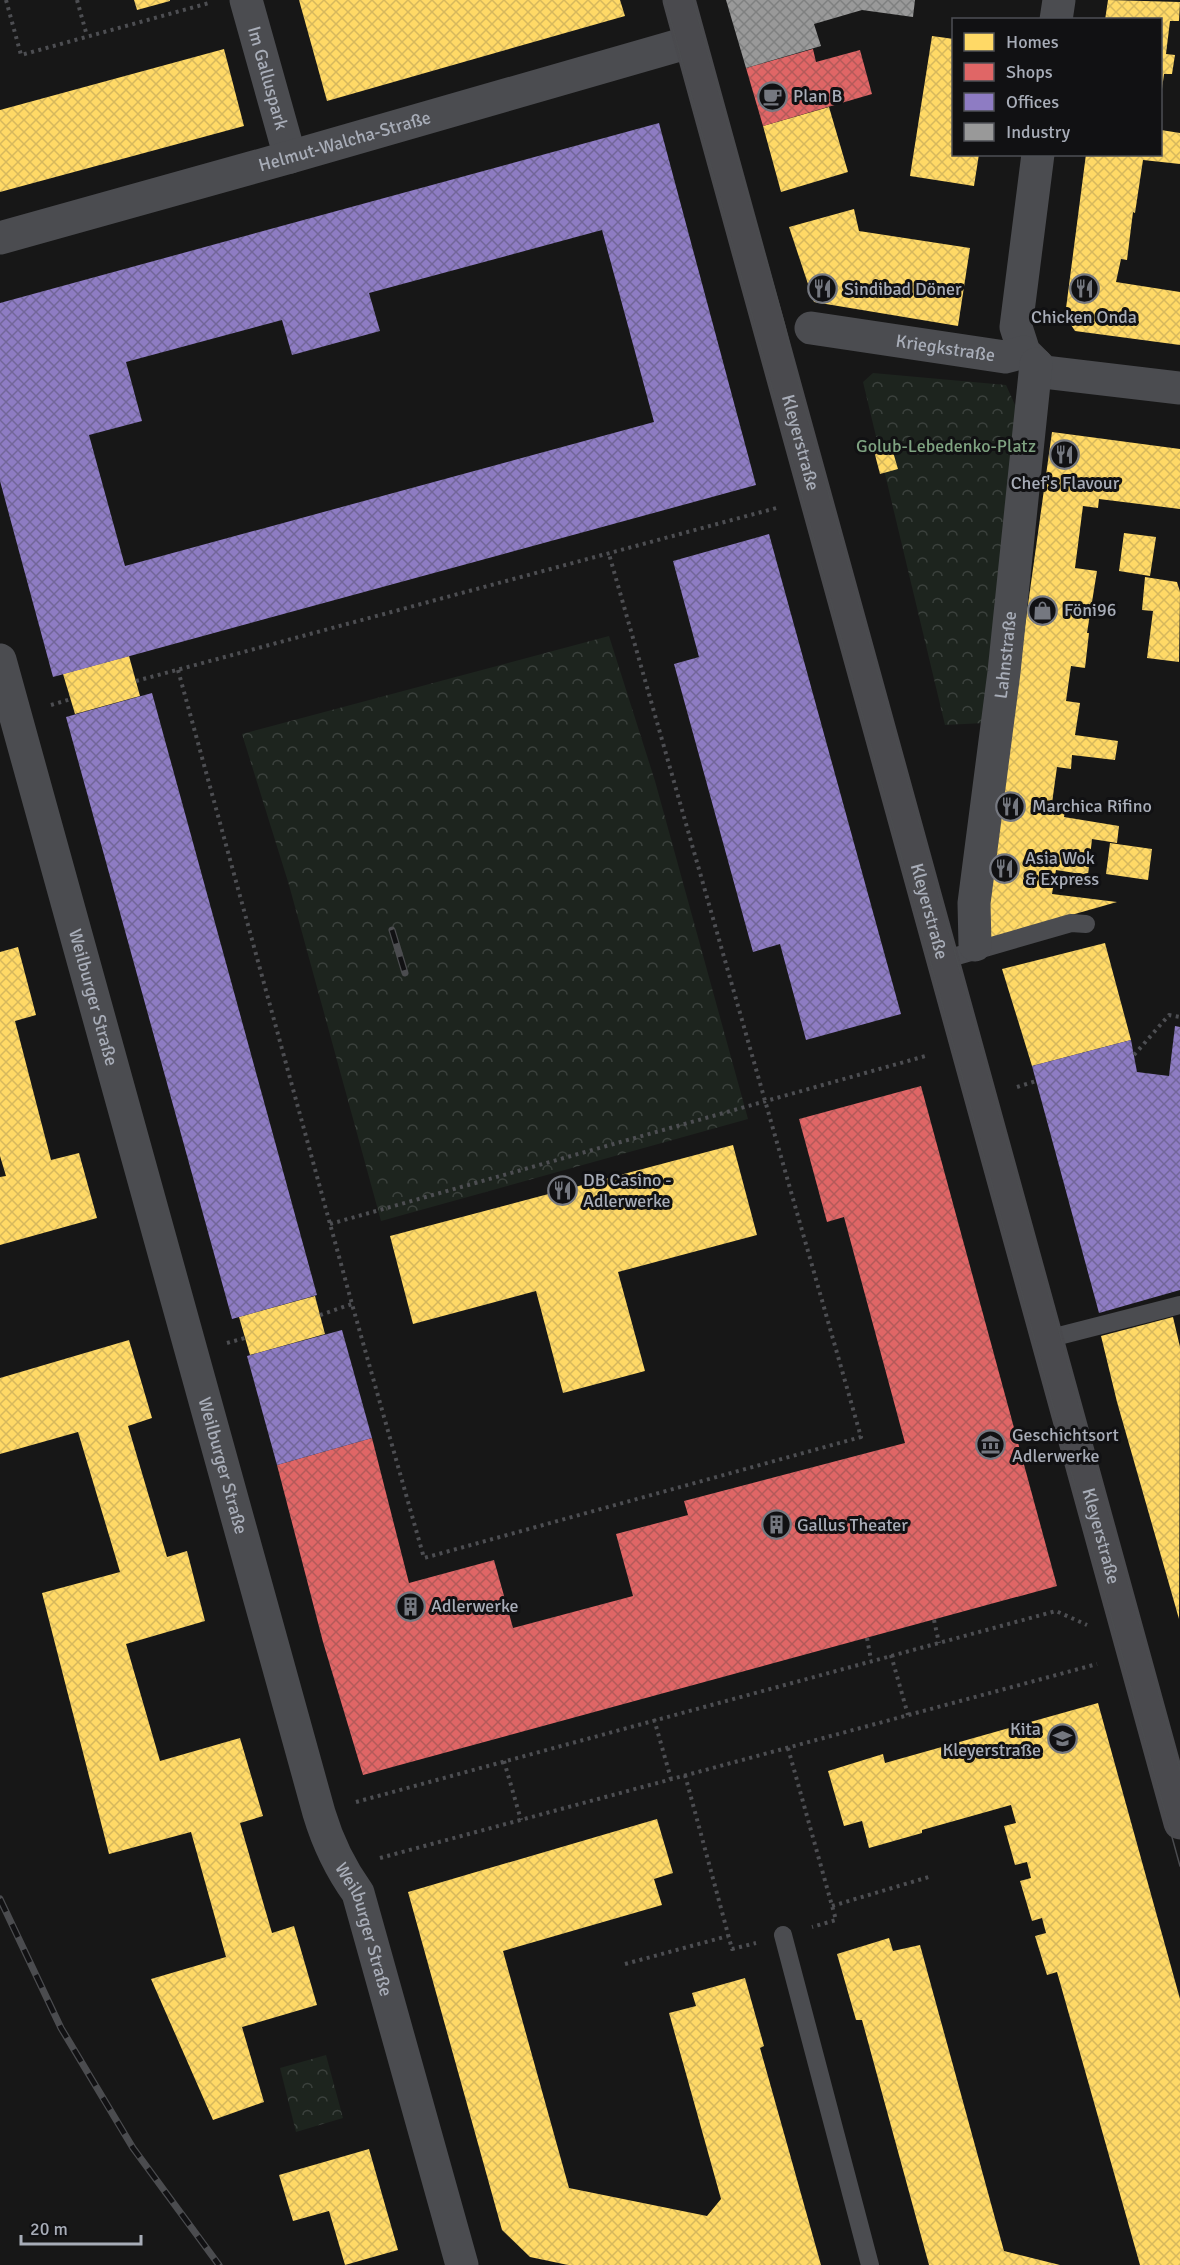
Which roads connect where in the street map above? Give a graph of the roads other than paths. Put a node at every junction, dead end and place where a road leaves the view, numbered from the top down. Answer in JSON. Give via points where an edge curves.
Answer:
{"nodes":[{"id":1,"x":246,"y":0,"type":"edge"},
{"id":2,"x":679,"y":0,"type":"edge"},
{"id":3,"x":1059,"y":0,"type":"edge"},
{"id":4,"x":1056,"y":18,"type":"edge"},
{"id":5,"x":690,"y":42,"type":"junction"},
{"id":6,"x":1038,"y":156,"type":"edge"},
{"id":7,"x":290,"y":157,"type":"junction"},
{"id":8,"x":0,"y":238,"type":"edge"},
{"id":9,"x":810,"y":327,"type":"dead end"},
{"id":10,"x":1030,"y":358,"type":"junction"},
{"id":11,"x":1180,"y":388,"type":"edge"},
{"id":12,"x":0,"y":660,"type":"edge"},
{"id":13,"x":1086,"y":924,"type":"dead end"},
{"id":14,"x":975,"y":945,"type":"dead end"},
{"id":15,"x":943,"y":960,"type":"junction"},
{"id":16,"x":1180,"y":1305,"type":"edge"},
{"id":17,"x":1047,"y":1339,"type":"junction"},
{"id":18,"x":1180,"y":1823,"type":"edge"},
{"id":19,"x":783,"y":1935,"type":"dead end"},
{"id":20,"x":462,"y":2265,"type":"edge"},
{"id":21,"x":870,"y":2265,"type":"edge"}],
"edges":[{"from":1,"to":7,"type":"street","name":"Im Galluspark"},
{"from":2,"to":5,"type":"street","name":"Kleyerstraße"},
{"from":3,"to":4,"type":"street"},
{"from":5,"to":7,"type":"street","name":"Helmut-Walcha-Straße"},
{"from":5,"to":15,"type":"street","name":"Kleyerstraße"},
{"from":6,"to":10,"type":"street","name":"Lahnstraße","via":[[1016,327]]},
{"from":7,"to":8,"type":"street","name":"Helmut-Walcha-Straße"},
{"from":9,"to":10,"type":"street","name":"Kriegkstraße"},
{"from":10,"to":11,"type":"street","name":"Kriegkstraße","via":[[1044,372]]},
{"from":10,"to":14,"type":"street","name":"Lahnstraße","via":[[1004,672],[974,903]]},
{"from":12,"to":20,"type":"street","name":"Weilburger Straße","via":[[319,1813],[341,1869],[358,1893]]},
{"from":13,"to":15,"type":"lane","via":[[1071,923]]},
{"from":15,"to":17,"type":"street","name":"Kleyerstraße"},
{"from":16,"to":17,"type":"lane"},
{"from":17,"to":18,"type":"street","name":"Kleyerstraße"},
{"from":19,"to":21,"type":"lane"}]}
